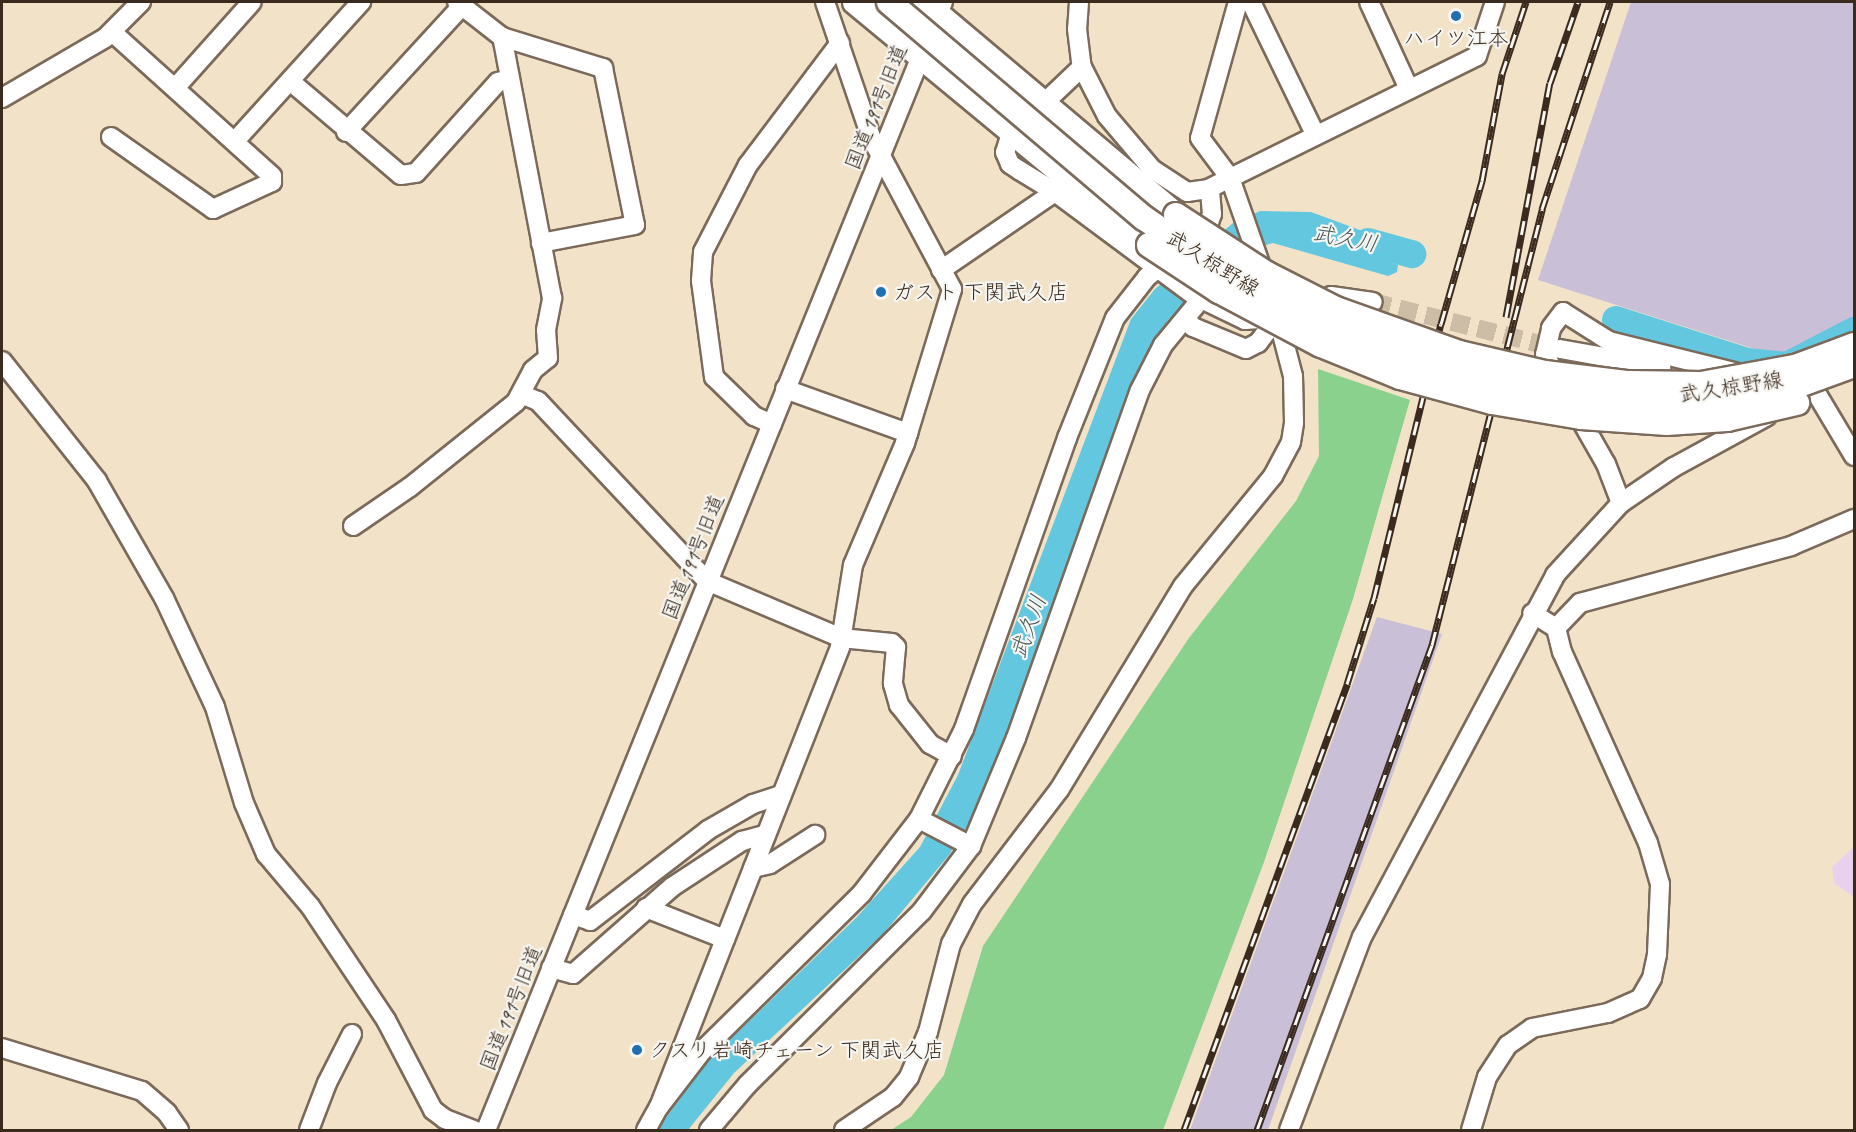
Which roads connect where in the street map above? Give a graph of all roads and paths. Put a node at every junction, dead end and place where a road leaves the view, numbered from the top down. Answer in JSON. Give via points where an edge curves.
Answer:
{"nodes":[{"id":1,"x":141,"y":2,"type":"edge"},
{"id":2,"x":252,"y":2,"type":"edge"},
{"id":3,"x":361,"y":2,"type":"edge"},
{"id":4,"x":825,"y":2,"type":"edge"},
{"id":5,"x":855,"y":2,"type":"edge"},
{"id":6,"x":889,"y":2,"type":"edge"},
{"id":7,"x":1079,"y":2,"type":"edge"},
{"id":8,"x":1238,"y":2,"type":"edge"},
{"id":9,"x":1251,"y":2,"type":"edge"},
{"id":10,"x":1369,"y":2,"type":"edge"},
{"id":11,"x":459,"y":4,"type":"edge"},
{"id":12,"x":1492,"y":4,"type":"edge"},
{"id":13,"x":935,"y":6,"type":"edge"},
{"id":14,"x":112,"y":32,"type":"junction"},
{"id":15,"x":502,"y":37,"type":"junction"},
{"id":16,"x":840,"y":43,"type":"junction"},
{"id":17,"x":919,"y":57,"type":"junction"},
{"id":18,"x":1082,"y":67,"type":"junction"},
{"id":19,"x":509,"y":79,"type":"junction"},
{"id":20,"x":1012,"y":79,"type":"junction"},
{"id":21,"x":290,"y":81,"type":"junction"},
{"id":22,"x":175,"y":88,"type":"junction"},
{"id":23,"x":1409,"y":89,"type":"junction"},
{"id":24,"x":2,"y":98,"type":"edge"},
{"id":25,"x":1042,"y":105,"type":"junction"},
{"id":26,"x":346,"y":132,"type":"junction"},
{"id":27,"x":1315,"y":134,"type":"junction"},
{"id":28,"x":1012,"y":135,"type":"junction"},
{"id":29,"x":111,"y":137,"type":"dead end"},
{"id":30,"x":235,"y":141,"type":"junction"},
{"id":31,"x":881,"y":157,"type":"junction"},
{"id":32,"x":1230,"y":178,"type":"junction"},
{"id":33,"x":1210,"y":189,"type":"junction"},
{"id":34,"x":1055,"y":192,"type":"junction"},
{"id":35,"x":541,"y":243,"type":"junction"},
{"id":36,"x":941,"y":270,"type":"junction"},
{"id":37,"x":1158,"y":272,"type":"junction"},
{"id":38,"x":1198,"y":298,"type":"junction"},
{"id":39,"x":1373,"y":302,"type":"tunnel mouth"},
{"id":40,"x":1278,"y":316,"type":"junction"},
{"id":41,"x":1186,"y":319,"type":"junction"},
{"id":42,"x":1854,"y":345,"type":"edge"},
{"id":43,"x":1560,"y":350,"type":"tunnel mouth"},
{"id":44,"x":1854,"y":354,"type":"edge"},
{"id":45,"x":2,"y":361,"type":"edge"},
{"id":46,"x":1854,"y":365,"type":"edge"},
{"id":47,"x":1854,"y":380,"type":"edge"},
{"id":48,"x":784,"y":389,"type":"junction"},
{"id":49,"x":1814,"y":389,"type":"junction"},
{"id":50,"x":523,"y":395,"type":"junction"},
{"id":51,"x":1603,"y":399,"type":"junction"},
{"id":52,"x":772,"y":424,"type":"junction"},
{"id":53,"x":908,"y":433,"type":"junction"},
{"id":54,"x":1854,"y":456,"type":"edge"},
{"id":55,"x":1621,"y":503,"type":"junction"},
{"id":56,"x":1854,"y":519,"type":"edge"},
{"id":57,"x":353,"y":526,"type":"dead end"},
{"id":58,"x":706,"y":582,"type":"junction"},
{"id":59,"x":1532,"y":613,"type":"junction"},
{"id":60,"x":1556,"y":628,"type":"junction"},
{"id":61,"x":841,"y":638,"type":"junction"},
{"id":62,"x":952,"y":756,"type":"junction"},
{"id":63,"x":781,"y":795,"type":"junction"},
{"id":64,"x":919,"y":819,"type":"junction"},
{"id":65,"x":765,"y":835,"type":"junction"},
{"id":66,"x":815,"y":835,"type":"dead end"},
{"id":67,"x":971,"y":846,"type":"junction"},
{"id":68,"x":753,"y":868,"type":"junction"},
{"id":69,"x":646,"y":908,"type":"junction"},
{"id":70,"x":573,"y":915,"type":"junction"},
{"id":71,"x":725,"y":939,"type":"junction"},
{"id":72,"x":551,"y":968,"type":"junction"},
{"id":73,"x":352,"y":1034,"type":"dead end"},
{"id":74,"x":2,"y":1048,"type":"edge"},
{"id":75,"x":659,"y":1107,"type":"junction"},
{"id":76,"x":179,"y":1131,"type":"edge"},
{"id":77,"x":309,"y":1131,"type":"edge"},
{"id":78,"x":474,"y":1131,"type":"edge"},
{"id":79,"x":486,"y":1131,"type":"edge"},
{"id":80,"x":646,"y":1131,"type":"edge"},
{"id":81,"x":709,"y":1131,"type":"edge"},
{"id":82,"x":844,"y":1131,"type":"edge"},
{"id":83,"x":1289,"y":1131,"type":"edge"},
{"id":84,"x":1471,"y":1131,"type":"edge"}],
"edges":[{"from":1,"to":14,"type":"street"},
{"from":2,"to":22,"type":"street"},
{"from":3,"to":21,"type":"street"},
{"from":4,"to":16,"type":"street"},
{"from":5,"to":17,"type":"main road"},
{"from":6,"to":51,"type":"main road","name":"武久椋野線","bridge":true,"via":[[1144,218],[1253,290],[1321,324],[1430,366],[1547,393]]},
{"from":7,"to":18,"type":"street","via":[[1077,29]]},
{"from":8,"to":32,"type":"street","via":[[1200,138]]},
{"from":9,"to":27,"type":"street"},
{"from":10,"to":23,"type":"street"},
{"from":11,"to":15,"type":"street"},
{"from":11,"to":26,"type":"street"},
{"from":12,"to":23,"type":"street","via":[[1477,56]]},
{"from":13,"to":17,"type":"street","name":"国道191号旧道"},
{"from":13,"to":20,"type":"main road"},
{"from":14,"to":22,"type":"street"},
{"from":14,"to":24,"type":"street"},
{"from":15,"to":19,"type":"street"},
{"from":15,"to":35,"type":"street","via":[[603,68],[633,214],[635,225]]},
{"from":16,"to":31,"type":"street"},
{"from":16,"to":52,"type":"street","via":[[748,165],[703,252],[700,281],[714,377],[754,416]]},
{"from":17,"to":28,"type":"main road"},
{"from":17,"to":31,"type":"street","name":"国道191号旧道"},
{"from":18,"to":25,"type":"street"},
{"from":18,"to":33,"type":"street","via":[[1107,116],[1152,169],[1187,192]]},
{"from":19,"to":26,"type":"street","via":[[498,82],[416,172],[400,175]]},
{"from":19,"to":35,"type":"street"},
{"from":20,"to":25,"type":"main road"},
{"from":20,"to":28,"type":"street","via":[[1016,102]]},
{"from":21,"to":26,"type":"street"},
{"from":21,"to":30,"type":"street"},
{"from":22,"to":30,"type":"street"},
{"from":23,"to":27,"type":"street"},
{"from":25,"to":42,"type":"main road","bridge":true,"via":[[1176,215],[1267,274],[1336,309],[1459,353],[1545,373],[1628,383],[1701,384],[1795,367]]},
{"from":27,"to":32,"type":"street"},
{"from":28,"to":34,"type":"street","via":[[1005,152],[1010,164]]},
{"from":28,"to":47,"type":"main road","bridge":true,"via":[[1149,245],[1219,291],[1321,345],[1400,377],[1536,411],[1624,422],[1701,422],[1767,411]]},
{"from":29,"to":30,"type":"street","via":[[213,209],[272,182],[272,176]]},
{"from":31,"to":36,"type":"street"},
{"from":31,"to":48,"type":"street","name":"国道191号旧道"},
{"from":32,"to":33,"type":"street"},
{"from":32,"to":40,"type":"street"},
{"from":33,"to":37,"type":"street","via":[[1212,214],[1207,229]]},
{"from":34,"to":36,"type":"street"},
{"from":34,"to":37,"type":"street"},
{"from":35,"to":50,"type":"street","via":[[552,298],[546,330],[548,358],[533,370]]},
{"from":36,"to":53,"type":"street","via":[[952,289]]},
{"from":37,"to":38,"type":"street"},
{"from":37,"to":62,"type":"street","via":[[1114,318]]},
{"from":38,"to":40,"type":"street","via":[[1245,320]]},
{"from":38,"to":41,"type":"street"},
{"from":39,"to":40,"type":"street","via":[[1331,296]]},
{"from":40,"to":41,"type":"street","via":[[1258,343],[1246,349],[1193,327]]},
{"from":40,"to":82,"type":"street","via":[[1295,400],[1291,442],[1278,468],[1183,586],[1059,790],[972,904],[951,944],[928,1032],[909,1077],[893,1097]]},
{"from":41,"to":67,"type":"street","via":[[1177,324],[1163,345],[1140,390],[1016,738]]},
{"from":43,"to":49,"type":"street","via":[[1750,383]]},
{"from":44,"to":51,"type":"main road","name":"武久椋野線","bridge":true,"via":[[1774,384],[1712,393]]},
{"from":45,"to":78,"type":"street","via":[[76,450],[165,598],[215,707],[244,803],[266,854],[323,923],[386,1020],[434,1110]]},
{"from":46,"to":49,"type":"street"},
{"from":46,"to":51,"type":"main road","name":"武久椋野線","bridge":true,"via":[[1777,393],[1714,403],[1655,406]]},
{"from":48,"to":52,"type":"street","name":"国道191号旧道"},
{"from":48,"to":53,"type":"street"},
{"from":49,"to":54,"type":"street"},
{"from":49,"to":55,"type":"street","via":[[1674,467]]},
{"from":49,"to":55,"type":"street","via":[[1609,341],[1563,312],[1551,328],[1545,356],[1606,464]]},
{"from":50,"to":57,"type":"street","via":[[418,481]]},
{"from":50,"to":58,"type":"street","via":[[538,401]]},
{"from":52,"to":58,"type":"street","name":"国道191号旧道"},
{"from":53,"to":61,"type":"street","via":[[853,565]]},
{"from":55,"to":59,"type":"street","via":[[1555,575]]},
{"from":56,"to":60,"type":"street","via":[[1791,546],[1580,603]]},
{"from":58,"to":61,"type":"street"},
{"from":58,"to":70,"type":"street","name":"国道191号旧道"},
{"from":59,"to":60,"type":"street"},
{"from":59,"to":83,"type":"street","via":[[1362,937]]},
{"from":60,"to":84,"type":"street","via":[[1562,652],[1648,843],[1660,884],[1657,954],[1652,978],[1640,999],[1608,1013],[1532,1028],[1508,1045],[1487,1077]]},
{"from":61,"to":62,"type":"street","via":[[892,643],[896,647],[893,684],[899,705],[930,744]]},
{"from":61,"to":63,"type":"street"},
{"from":62,"to":64,"type":"street"},
{"from":63,"to":65,"type":"street"},
{"from":63,"to":70,"type":"street","via":[[753,804],[708,830],[590,921]]},
{"from":64,"to":67,"type":"street"},
{"from":64,"to":75,"type":"street","via":[[878,876],[702,1051]]},
{"from":65,"to":68,"type":"street"},
{"from":65,"to":69,"type":"street","via":[[754,835],[726,850]]},
{"from":66,"to":68,"type":"street","via":[[770,864]]},
{"from":67,"to":81,"type":"street","via":[[922,911],[747,1085]]},
{"from":68,"to":71,"type":"street"},
{"from":69,"to":71,"type":"street"},
{"from":69,"to":72,"type":"street","via":[[573,974]]},
{"from":70,"to":72,"type":"street","name":"国道191号旧道"},
{"from":71,"to":75,"type":"street"},
{"from":72,"to":79,"type":"street","name":"国道191号旧道"},
{"from":73,"to":77,"type":"street"},
{"from":74,"to":76,"type":"street","via":[[142,1091],[167,1113]]},
{"from":75,"to":80,"type":"street"}]}
